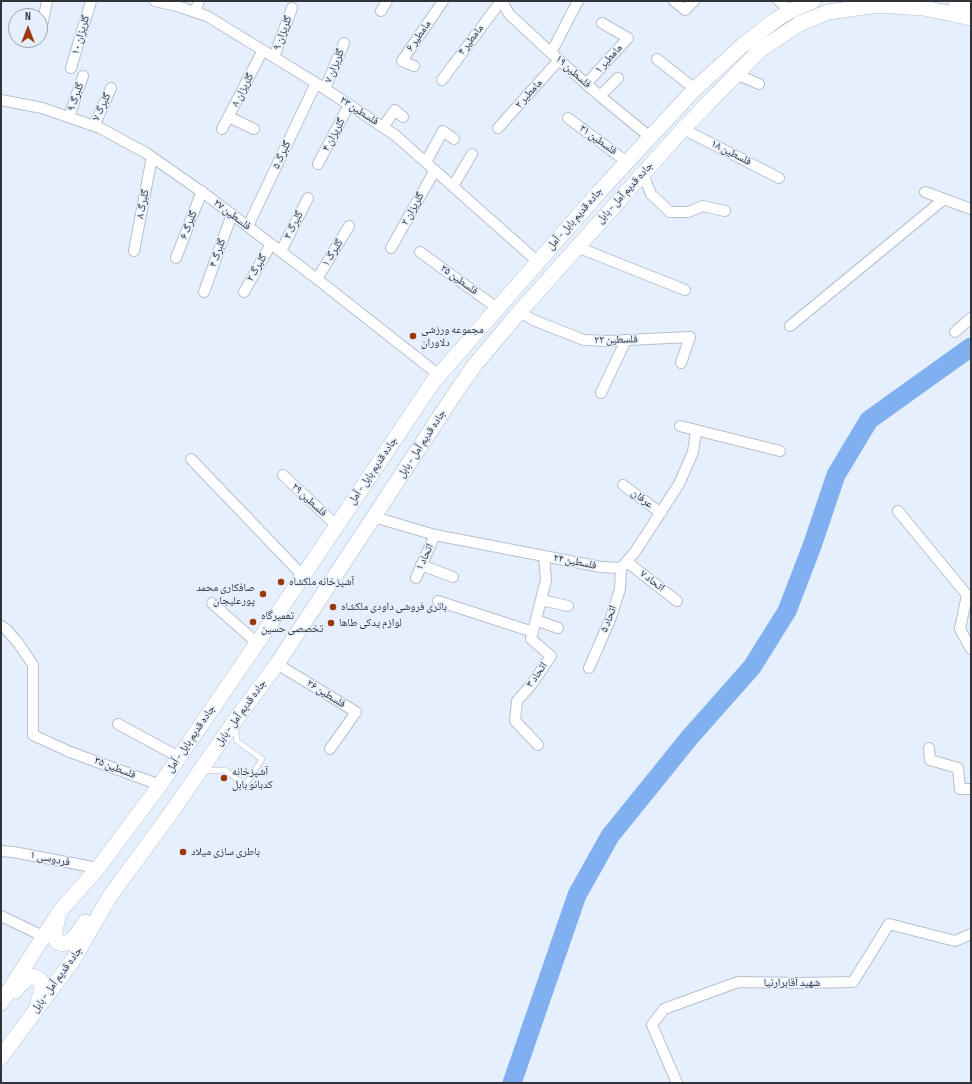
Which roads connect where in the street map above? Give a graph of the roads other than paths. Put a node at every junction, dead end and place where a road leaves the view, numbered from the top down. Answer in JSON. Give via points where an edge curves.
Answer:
{"nodes":[{"id":1,"x":91,"y":1,"type":"edge"},
{"id":2,"x":155,"y":1,"type":"edge"},
{"id":3,"x":199,"y":1,"type":"edge"},
{"id":4,"x":386,"y":1,"type":"edge"},
{"id":5,"x":443,"y":1,"type":"edge"},
{"id":6,"x":501,"y":1,"type":"edge"},
{"id":7,"x":578,"y":1,"type":"edge"},
{"id":8,"x":674,"y":1,"type":"edge"},
{"id":9,"x":694,"y":1,"type":"edge"},
{"id":10,"x":813,"y":1,"type":"edge"},
{"id":11,"x":956,"y":1,"type":"edge"},
{"id":12,"x":178,"y":4,"type":"edge"},
{"id":13,"x":971,"y":4,"type":"edge"},
{"id":14,"x":784,"y":6,"type":"edge"},
{"id":15,"x":292,"y":8,"type":"dead end"},
{"id":16,"x":381,"y":11,"type":"dead end"},
{"id":17,"x":195,"y":12,"type":"junction"},
{"id":18,"x":971,"y":18,"type":"edge"},
{"id":19,"x":602,"y":22,"type":"dead end"},
{"id":20,"x":344,"y":43,"type":"dead end"},
{"id":21,"x":263,"y":50,"type":"junction"},
{"id":22,"x":551,"y":53,"type":"junction"},
{"id":23,"x":274,"y":57,"type":"junction"},
{"id":24,"x":657,"y":59,"type":"dead end"},
{"id":25,"x":559,"y":60,"type":"junction"},
{"id":26,"x":414,"y":66,"type":"dead end"},
{"id":27,"x":71,"y":68,"type":"dead end"},
{"id":28,"x":736,"y":74,"type":"junction"},
{"id":29,"x":83,"y":76,"type":"dead end"},
{"id":30,"x":618,"y":78,"type":"dead end"},
{"id":31,"x":442,"y":80,"type":"dead end"},
{"id":32,"x":316,"y":83,"type":"junction"},
{"id":33,"x":586,"y":84,"type":"junction"},
{"id":34,"x":759,"y":84,"type":"dead end"},
{"id":35,"x":111,"y":88,"type":"dead end"},
{"id":36,"x":325,"y":89,"type":"junction"},
{"id":37,"x":695,"y":89,"type":"junction"},
{"id":38,"x":600,"y":96,"type":"junction"},
{"id":39,"x":1,"y":100,"type":"edge"},
{"id":40,"x":350,"y":105,"type":"junction"},
{"id":41,"x":69,"y":117,"type":"junction"},
{"id":42,"x":229,"y":117,"type":"junction"},
{"id":43,"x":403,"y":117,"type":"dead end"},
{"id":44,"x":568,"y":118,"type":"dead end"},
{"id":45,"x":94,"y":126,"type":"junction"},
{"id":46,"x":383,"y":127,"type":"junction"},
{"id":47,"x":498,"y":128,"type":"dead end"},
{"id":48,"x":222,"y":129,"type":"dead end"},
{"id":49,"x":254,"y":129,"type":"dead end"},
{"id":50,"x":683,"y":129,"type":"junction"},
{"id":51,"x":650,"y":137,"type":"junction"},
{"id":52,"x":454,"y":139,"type":"dead end"},
{"id":53,"x":472,"y":154,"type":"dead end"},
{"id":54,"x":152,"y":157,"type":"junction"},
{"id":55,"x":426,"y":162,"type":"junction"},
{"id":56,"x":627,"y":162,"type":"junction"},
{"id":57,"x":318,"y":164,"type":"dead end"},
{"id":58,"x":434,"y":170,"type":"junction"},
{"id":59,"x":643,"y":174,"type":"junction"},
{"id":60,"x":779,"y":178,"type":"dead end"},
{"id":61,"x":453,"y":186,"type":"junction"},
{"id":62,"x":202,"y":191,"type":"junction"},
{"id":63,"x":925,"y":192,"type":"dead end"},
{"id":64,"x":308,"y":198,"type":"dead end"},
{"id":65,"x":944,"y":199,"type":"junction"},
{"id":66,"x":971,"y":209,"type":"edge"},
{"id":67,"x":725,"y":211,"type":"dead end"},
{"id":68,"x":232,"y":214,"type":"junction"},
{"id":69,"x":248,"y":226,"type":"junction"},
{"id":70,"x":349,"y":226,"type":"dead end"},
{"id":71,"x":271,"y":244,"type":"junction"},
{"id":72,"x":577,"y":247,"type":"junction"},
{"id":73,"x":391,"y":248,"type":"dead end"},
{"id":74,"x":134,"y":251,"type":"dead end"},
{"id":75,"x":281,"y":251,"type":"junction"},
{"id":76,"x":420,"y":252,"type":"dead end"},
{"id":77,"x":176,"y":258,"type":"dead end"},
{"id":78,"x":538,"y":262,"type":"junction"},
{"id":79,"x":317,"y":279,"type":"junction"},
{"id":80,"x":685,"y":290,"type":"dead end"},
{"id":81,"x":204,"y":292,"type":"dead end"},
{"id":82,"x":244,"y":292,"type":"dead end"},
{"id":83,"x":498,"y":308,"type":"junction"},
{"id":84,"x":520,"y":312,"type":"junction"},
{"id":85,"x":971,"y":318,"type":"edge"},
{"id":86,"x":790,"y":326,"type":"dead end"},
{"id":87,"x":955,"y":332,"type":"dead end"},
{"id":88,"x":626,"y":340,"type":"junction"},
{"id":89,"x":681,"y":363,"type":"dead end"},
{"id":90,"x":439,"y":375,"type":"junction"},
{"id":91,"x":602,"y":393,"type":"dead end"},
{"id":92,"x":680,"y":426,"type":"dead end"},
{"id":93,"x":696,"y":430,"type":"junction"},
{"id":94,"x":780,"y":451,"type":"dead end"},
{"id":95,"x":191,"y":459,"type":"dead end"},
{"id":96,"x":283,"y":475,"type":"dead end"},
{"id":97,"x":623,"y":485,"type":"dead end"},
{"id":98,"x":898,"y":511,"type":"dead end"},
{"id":99,"x":661,"y":513,"type":"junction"},
{"id":100,"x":374,"y":517,"type":"junction"},
{"id":101,"x":336,"y":525,"type":"junction"},
{"id":102,"x":435,"y":535,"type":"junction"},
{"id":103,"x":544,"y":556,"type":"junction"},
{"id":104,"x":421,"y":565,"type":"junction"},
{"id":105,"x":624,"y":565,"type":"junction"},
{"id":106,"x":303,"y":576,"type":"junction"},
{"id":107,"x":453,"y":577,"type":"dead end"},
{"id":108,"x":416,"y":578,"type":"dead end"},
{"id":109,"x":969,"y":593,"type":"edge"},
{"id":110,"x":541,"y":600,"type":"junction"},
{"id":111,"x":438,"y":601,"type":"dead end"},
{"id":112,"x":677,"y":601,"type":"dead end"},
{"id":113,"x":212,"y":603,"type":"dead end"},
{"id":114,"x":568,"y":606,"type":"dead end"},
{"id":115,"x":536,"y":620,"type":"junction"},
{"id":116,"x":1,"y":626,"type":"edge"},
{"id":117,"x":558,"y":628,"type":"dead end"},
{"id":118,"x":533,"y":632,"type":"junction"},
{"id":119,"x":257,"y":643,"type":"junction"},
{"id":120,"x":971,"y":649,"type":"edge"},
{"id":121,"x":277,"y":664,"type":"junction"},
{"id":122,"x":589,"y":668,"type":"dead end"},
{"id":123,"x":234,"y":722,"type":"junction"},
{"id":124,"x":118,"y":724,"type":"dead end"},
{"id":125,"x":538,"y":745,"type":"dead end"},
{"id":126,"x":929,"y":748,"type":"dead end"},
{"id":127,"x":330,"y":749,"type":"dead end"},
{"id":128,"x":179,"y":757,"type":"junction"},
{"id":129,"x":200,"y":772,"type":"junction"},
{"id":130,"x":160,"y":785,"type":"junction"},
{"id":131,"x":971,"y":789,"type":"edge"},
{"id":132,"x":1,"y":852,"type":"edge"},
{"id":133,"x":98,"y":868,"type":"junction"},
{"id":134,"x":110,"y":896,"type":"junction"},
{"id":135,"x":60,"y":911,"type":"junction"},
{"id":136,"x":1,"y":916,"type":"edge"},
{"id":137,"x":971,"y":934,"type":"edge"},
{"id":138,"x":43,"y":936,"type":"junction"},
{"id":139,"x":1,"y":1003,"type":"edge"},
{"id":140,"x":1,"y":1009,"type":"edge"},
{"id":141,"x":36,"y":1010,"type":"junction"},
{"id":142,"x":1,"y":1057,"type":"edge"},
{"id":143,"x":677,"y":1083,"type":"edge"}],
"edges":[{"from":1,"to":27,"type":"street","name":"گلریزان ۱۰"},
{"from":2,"to":12,"type":"street","name":"فلسطین ۲۳"},
{"from":3,"to":17,"type":"street"},
{"from":4,"to":16,"type":"street"},
{"from":5,"to":26,"type":"street","name":"مامطیر ۶","via":[[402,61]]},
{"from":6,"to":22,"type":"street","name":"فلسطین ۱۹","via":[[509,14]]},
{"from":6,"to":31,"type":"street","name":"مامطیر ۴"},
{"from":7,"to":22,"type":"street"},
{"from":8,"to":9,"type":"street","via":[[685,10]]},
{"from":10,"to":14,"type":"main road","name":"جاده قدیم بابل - آمل"},
{"from":11,"to":13,"type":"main road"},
{"from":12,"to":17,"type":"street","name":"فلسطین ۲۳"},
{"from":14,"to":37,"type":"main road","name":"جاده قدیم بابل - آمل","via":[[774,21],[743,45]]},
{"from":15,"to":23,"type":"street","name":"گلریزان ۹"},
{"from":17,"to":21,"type":"street","name":"فلسطین ۲۳","via":[[207,16]]},
{"from":18,"to":28,"type":"main road","name":"جاده قدیم آمل - بابل","via":[[924,8],[878,5],[828,12],[799,24],[760,50]]},
{"from":19,"to":33,"type":"street","name":"مامطیر ۱","via":[[628,38]]},
{"from":20,"to":36,"type":"street","name":"گلریزان ۷"},
{"from":21,"to":23,"type":"street","name":"فلسطین ۲۳"},
{"from":21,"to":42,"type":"street","name":"گلریزان ۸"},
{"from":22,"to":25,"type":"street","name":"فلسطین ۱۹"},
{"from":23,"to":32,"type":"street","name":"فلسطین ۲۳"},
{"from":24,"to":37,"type":"street"},
{"from":25,"to":33,"type":"street","name":"فلسطین ۱۹"},
{"from":25,"to":47,"type":"street","name":"مامطیر ۲"},
{"from":28,"to":34,"type":"street"},
{"from":28,"to":50,"type":"main road","name":"جاده قدیم آمل - بابل"},
{"from":29,"to":41,"type":"street","name":"گلبرگ ۹"},
{"from":30,"to":38,"type":"street"},
{"from":32,"to":36,"type":"street","name":"فلسطین ۲۳"},
{"from":32,"to":69,"type":"street","name":"گلبرگ ۵"},
{"from":33,"to":38,"type":"street","name":"فلسطین ۱۹"},
{"from":35,"to":45,"type":"street","name":"گلبرگ ۷"},
{"from":36,"to":40,"type":"street","name":"فلسطین ۲۳"},
{"from":37,"to":51,"type":"main road","name":"جاده قدیم بابل - آمل"},
{"from":38,"to":51,"type":"street","name":"فلسطین ۱۹"},
{"from":39,"to":41,"type":"street","name":"فلسطین ۲۷","via":[[42,108]]},
{"from":40,"to":46,"type":"street","name":"فلسطین ۲۳"},
{"from":40,"to":57,"type":"street","name":"گلریزان ۴"},
{"from":41,"to":45,"type":"street","name":"فلسطین ۲۷"},
{"from":42,"to":48,"type":"street","name":"گلریزان ۸"},
{"from":42,"to":49,"type":"street"},
{"from":43,"to":46,"type":"street","via":[[395,110]]},
{"from":44,"to":56,"type":"street","name":"فلسطین ۲۱"},
{"from":45,"to":54,"type":"street","name":"فلسطین ۲۷"},
{"from":46,"to":55,"type":"street","name":"فلسطین ۲۳"},
{"from":50,"to":59,"type":"main road","name":"جاده قدیم آمل - بابل"},
{"from":50,"to":60,"type":"street","name":"فلسطین ۱۸"},
{"from":51,"to":56,"type":"main road","name":"جاده قدیم بابل - آمل"},
{"from":52,"to":55,"type":"street","via":[[444,131]]},
{"from":53,"to":61,"type":"street"},
{"from":54,"to":62,"type":"street","name":"فلسطین ۲۷"},
{"from":54,"to":74,"type":"street","name":"گلبرگ ۸"},
{"from":55,"to":58,"type":"street","name":"فلسطین ۲۳"},
{"from":56,"to":78,"type":"main road","name":"جاده قدیم بابل - آمل"},
{"from":58,"to":61,"type":"street","name":"فلسطین ۲۳"},
{"from":58,"to":73,"type":"street","name":"گلریزان ۲"},
{"from":59,"to":67,"type":"street","via":[[652,194],[670,212],[688,212],[703,206]]},
{"from":59,"to":72,"type":"main road","name":"جاده قدیم آمل - بابل"},
{"from":61,"to":78,"type":"street","name":"فلسطین ۲۳"},
{"from":62,"to":68,"type":"street","name":"فلسطین ۲۷"},
{"from":62,"to":77,"type":"street","name":"گلبرگ ۶"},
{"from":63,"to":65,"type":"street"},
{"from":64,"to":75,"type":"street","name":"گلبرگ ۳"},
{"from":65,"to":66,"type":"street"},
{"from":65,"to":86,"type":"street"},
{"from":68,"to":69,"type":"street","name":"فلسطین ۲۷"},
{"from":68,"to":81,"type":"street","name":"گلبرگ ۴"},
{"from":69,"to":71,"type":"street","name":"فلسطین ۲۷"},
{"from":70,"to":79,"type":"street","name":"گلبرگ ۱"},
{"from":71,"to":75,"type":"street","name":"فلسطین ۲۷"},
{"from":71,"to":82,"type":"street","name":"گلبرگ ۲"},
{"from":72,"to":80,"type":"street"},
{"from":72,"to":84,"type":"main road","name":"جاده قدیم آمل - بابل"},
{"from":75,"to":79,"type":"street","name":"فلسطین ۲۷"},
{"from":76,"to":83,"type":"street","name":"فلسطین ۲۵"},
{"from":78,"to":83,"type":"main road","name":"جاده قدیم بابل - آمل"},
{"from":79,"to":90,"type":"street","name":"فلسطین ۲۷"},
{"from":83,"to":90,"type":"main road","name":"جاده قدیم بابل - آمل"},
{"from":84,"to":88,"type":"street","name":"فلسطین ۲۲","via":[[533,320],[584,340]]},
{"from":84,"to":100,"type":"main road","name":"جاده قدیم آمل - بابل","via":[[474,366]]},
{"from":85,"to":87,"type":"street"},
{"from":88,"to":89,"type":"street","name":"فلسطین ۲۲","via":[[690,337]]},
{"from":88,"to":91,"type":"street"},
{"from":90,"to":101,"type":"main road","name":"جاده قدیم بابل - آمل"},
{"from":92,"to":93,"type":"street"},
{"from":93,"to":94,"type":"street"},
{"from":93,"to":99,"type":"street","via":[[693,452],[679,484]]},
{"from":95,"to":106,"type":"street"},
{"from":96,"to":101,"type":"street","name":"فلسطین ۲۹"},
{"from":97,"to":99,"type":"street","name":"عرفان"},
{"from":98,"to":109,"type":"street"},
{"from":99,"to":105,"type":"street"},
{"from":100,"to":102,"type":"street","name":"فلسطین ۲۴"},
{"from":100,"to":121,"type":"main road","name":"جاده قدیم آمل - بابل"},
{"from":101,"to":106,"type":"main road","name":"جاده قدیم بابل - آمل"},
{"from":102,"to":103,"type":"street","name":"فلسطین ۲۴"},
{"from":102,"to":104,"type":"street","name":"اتحاد ۱"},
{"from":103,"to":105,"type":"street","name":"فلسطین ۲۴","via":[[601,567]]},
{"from":103,"to":110,"type":"street","via":[[546,580]]},
{"from":104,"to":107,"type":"street"},
{"from":104,"to":108,"type":"street","name":"اتحاد ۱"},
{"from":105,"to":112,"type":"street","name":"اتحاد ۷"},
{"from":105,"to":122,"type":"street","name":"اتحاد ۵","via":[[620,589],[610,620]]},
{"from":106,"to":119,"type":"main road","name":"جاده قدیم بابل - آمل"},
{"from":109,"to":120,"type":"street","via":[[960,629]]},
{"from":110,"to":114,"type":"street"},
{"from":110,"to":115,"type":"street"},
{"from":111,"to":118,"type":"street"},
{"from":113,"to":119,"type":"street"},
{"from":115,"to":117,"type":"street"},
{"from":115,"to":118,"type":"street"},
{"from":116,"to":130,"type":"street","name":"فلسطین ۳۵","via":[[19,644],[33,666],[33,735],[70,752]]},
{"from":118,"to":125,"type":"street","name":"اتحاد ۳","via":[[531,640],[551,656],[532,684],[516,701],[515,721]]},
{"from":119,"to":128,"type":"main road","name":"جاده قدیم بابل - آمل"},
{"from":121,"to":123,"type":"main road","name":"جاده قدیم آمل - بابل"},
{"from":121,"to":127,"type":"street","name":"فلسطين ٢۶","via":[[356,712]]},
{"from":123,"to":129,"type":"main road","name":"جاده قدیم آمل - بابل"},
{"from":123,"to":129,"type":"lane","via":[[237,741],[262,759],[245,785],[226,770]]},
{"from":124,"to":128,"type":"street"},
{"from":126,"to":131,"type":"street","via":[[930,760],[958,768],[960,789]]},
{"from":128,"to":130,"type":"main road","name":"جاده قدیم بابل - آمل"},
{"from":129,"to":134,"type":"main road","name":"جاده قدیم آمل - بابل"},
{"from":130,"to":133,"type":"main road","name":"جاده قدیم بابل - آمل"},
{"from":132,"to":133,"type":"street","name":"فردوسی ۱"},
{"from":133,"to":135,"type":"main road","name":"جاده قدیم بابل - آمل"},
{"from":134,"to":135,"type":"main road","via":[[74,938],[65,944],[56,941],[54,933]]},
{"from":134,"to":141,"type":"main road","name":"جاده قدیم آمل - بابل","via":[[73,960]]},
{"from":135,"to":138,"type":"main road","name":"جاده قدیم بابل - آمل"},
{"from":136,"to":138,"type":"street"},
{"from":137,"to":143,"type":"street","name":"شهید آقابرارنیا","via":[[955,941],[889,924],[853,982],[738,982],[664,1009],[652,1025]]},
{"from":138,"to":139,"type":"main road","name":"جاده قدیم بابل - آمل"},
{"from":140,"to":141,"type":"main road","via":[[22,982],[32,976],[39,978],[43,984]]},
{"from":141,"to":142,"type":"main road","name":"جاده قدیم آمل - بابل"}]}
